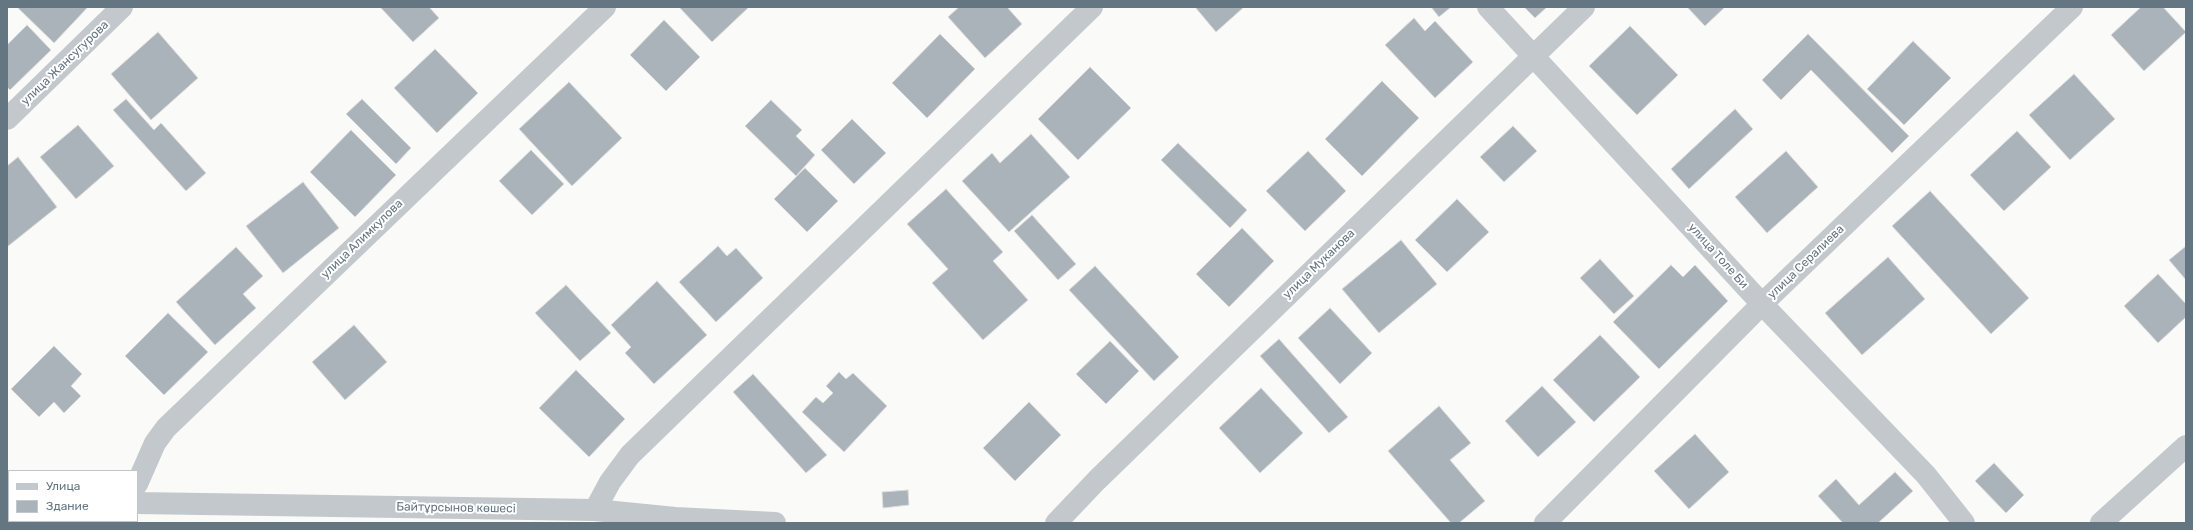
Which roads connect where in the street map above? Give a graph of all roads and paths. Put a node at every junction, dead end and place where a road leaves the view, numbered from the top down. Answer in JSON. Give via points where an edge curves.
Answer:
{"nodes":[{"id":1,"x":122,"y":7,"type":"edge"},
{"id":2,"x":605,"y":7,"type":"edge"},
{"id":3,"x":1092,"y":7,"type":"edge"},
{"id":4,"x":1488,"y":7,"type":"edge"},
{"id":5,"x":1584,"y":7,"type":"edge"},
{"id":6,"x":2072,"y":7,"type":"edge"},
{"id":7,"x":1534,"y":56,"type":"junction"},
{"id":8,"x":7,"y":119,"type":"edge"},
{"id":9,"x":1762,"y":304,"type":"junction"},
{"id":10,"x":2186,"y":446,"type":"edge"},
{"id":11,"x":138,"y":482,"type":"edge"},
{"id":12,"x":138,"y":502,"type":"edge"},
{"id":13,"x":595,"y":510,"type":"junction"},
{"id":14,"x":672,"y":520,"type":"edge"},
{"id":15,"x":775,"y":523,"type":"edge"},
{"id":16,"x":1056,"y":523,"type":"edge"},
{"id":17,"x":1546,"y":523,"type":"edge"},
{"id":18,"x":1964,"y":523,"type":"edge"},
{"id":19,"x":2101,"y":523,"type":"edge"}],
"edges":[{"from":1,"to":8,"type":"street","name":"улица Жансугурова"},
{"from":2,"to":11,"type":"street","name":"улица Алимкулова","via":[[166,428],[155,443]]},
{"from":3,"to":13,"type":"street","via":[[630,455],[610,482]]},
{"from":4,"to":7,"type":"street","name":"улица Толе Би"},
{"from":5,"to":7,"type":"street","name":"улица Муканова"},
{"from":6,"to":9,"type":"street","name":"улица Сералиева"},
{"from":7,"to":9,"type":"street","name":"улица Толе Би"},
{"from":7,"to":16,"type":"street","name":"улица Муканова","via":[[1102,474]]},
{"from":9,"to":17,"type":"street","name":"улица Сералиева"},
{"from":9,"to":18,"type":"street","name":"улица Толе Би","via":[[1926,475]]},
{"from":10,"to":19,"type":"street"},
{"from":12,"to":13,"type":"street","name":"Байтұрсынов көшесі"},
{"from":13,"to":14,"type":"street","name":"Байтұрсынов көшесі"},
{"from":14,"to":15,"type":"street","name":"Байтұрсынов көшесі"}]}
